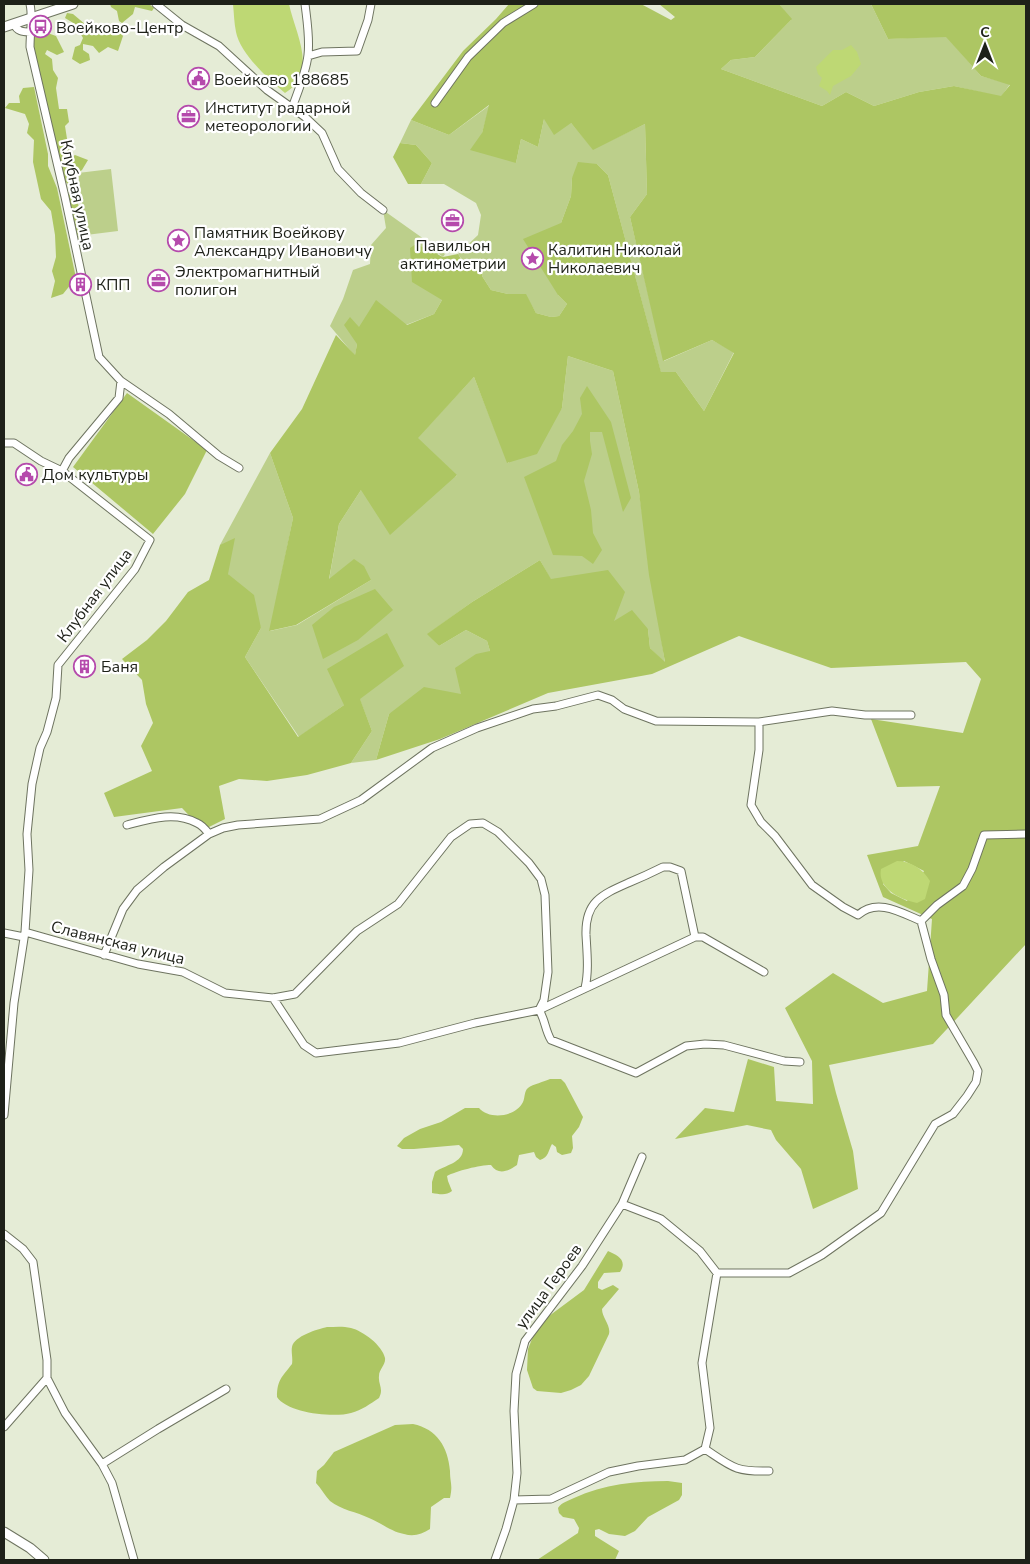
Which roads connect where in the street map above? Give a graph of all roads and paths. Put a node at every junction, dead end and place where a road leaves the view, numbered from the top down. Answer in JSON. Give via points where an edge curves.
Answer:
{"nodes":[{"id":1,"x":30,"y":4,"type":"edge"},
{"id":2,"x":73,"y":4,"type":"edge"},
{"id":3,"x":156,"y":4,"type":"edge"},
{"id":4,"x":305,"y":4,"type":"edge"},
{"id":5,"x":371,"y":4,"type":"edge"},
{"id":6,"x":534,"y":4,"type":"edge"},
{"id":7,"x":32,"y":16,"type":"junction"},
{"id":8,"x":14,"y":24,"type":"junction"},
{"id":9,"x":4,"y":26,"type":"edge"},
{"id":10,"x":30,"y":32,"type":"junction"},
{"id":11,"x":308,"y":56,"type":"junction"},
{"id":12,"x":436,"y":103,"type":"dead end"},
{"id":13,"x":292,"y":108,"type":"junction"},
{"id":14,"x":383,"y":210,"type":"dead end"},
{"id":15,"x":121,"y":381,"type":"junction"},
{"id":16,"x":4,"y":443,"type":"edge"},
{"id":17,"x":239,"y":468,"type":"dead end"},
{"id":18,"x":62,"y":471,"type":"junction"},
{"id":19,"x":911,"y":715,"type":"dead end"},
{"id":20,"x":759,"y":722,"type":"junction"},
{"id":21,"x":128,"y":825,"type":"dead end"},
{"id":22,"x":209,"y":834,"type":"junction"},
{"id":23,"x":1026,"y":834,"type":"edge"},
{"id":24,"x":920,"y":921,"type":"junction"},
{"id":25,"x":4,"y":933,"type":"edge"},
{"id":26,"x":25,"y":935,"type":"junction"},
{"id":27,"x":695,"y":937,"type":"junction"},
{"id":28,"x":104,"y":955,"type":"junction"},
{"id":29,"x":764,"y":972,"type":"dead end"},
{"id":30,"x":584,"y":988,"type":"junction"},
{"id":31,"x":273,"y":998,"type":"junction"},
{"id":32,"x":539,"y":1010,"type":"junction"},
{"id":33,"x":800,"y":1062,"type":"dead end"},
{"id":34,"x":4,"y":1115,"type":"edge"},
{"id":35,"x":642,"y":1157,"type":"dead end"},
{"id":36,"x":622,"y":1204,"type":"junction"},
{"id":37,"x":4,"y":1234,"type":"edge"},
{"id":38,"x":717,"y":1273,"type":"junction"},
{"id":39,"x":47,"y":1378,"type":"junction"},
{"id":40,"x":226,"y":1389,"type":"dead end"},
{"id":41,"x":4,"y":1427,"type":"edge"},
{"id":42,"x":705,"y":1449,"type":"junction"},
{"id":43,"x":102,"y":1464,"type":"junction"},
{"id":44,"x":769,"y":1471,"type":"dead end"},
{"id":45,"x":514,"y":1500,"type":"junction"},
{"id":46,"x":4,"y":1532,"type":"edge"},
{"id":47,"x":44,"y":1560,"type":"edge"},
{"id":48,"x":134,"y":1560,"type":"edge"},
{"id":49,"x":496,"y":1560,"type":"edge"}],
"edges":[{"from":1,"to":7,"type":"street","name":"Клубная улица"},
{"from":2,"to":7,"type":"street"},
{"from":3,"to":13,"type":"street","via":[[182,25],[219,46],[266,90]]},
{"from":4,"to":11,"type":"street"},
{"from":5,"to":11,"type":"street","via":[[357,51],[322,52]]},
{"from":6,"to":12,"type":"street","via":[[503,23],[468,57]]},
{"from":7,"to":8,"type":"street"},
{"from":7,"to":10,"type":"street","name":"Клубная улица"},
{"from":8,"to":9,"type":"street"},
{"from":8,"to":10,"type":"street","via":[[16,29]]},
{"from":10,"to":15,"type":"street","name":"Клубная улица","via":[[30,47],[99,357]]},
{"from":11,"to":13,"type":"street"},
{"from":13,"to":14,"type":"street","via":[[322,133],[338,169]]},
{"from":15,"to":17,"type":"street","name":"Клубная улица","via":[[169,414],[218,456]]},
{"from":15,"to":18,"type":"street","via":[[119,398]]},
{"from":16,"to":18,"type":"street","via":[[14,444]]},
{"from":18,"to":26,"type":"street","name":"Клубная улица","via":[[150,540],[136,569],[58,665],[56,698],[32,784],[27,834],[29,870]]},
{"from":19,"to":20,"type":"street","via":[[832,711]]},
{"from":20,"to":22,"type":"street","via":[[656,721],[598,695],[533,709],[432,748],[361,800],[320,819],[238,825]]},
{"from":20,"to":24,"type":"street","via":[[759,750],[751,805],[812,885],[858,915],[866,908],[878,906]]},
{"from":21,"to":22,"type":"street","via":[[162,816],[180,818],[198,823]]},
{"from":22,"to":28,"type":"street","via":[[137,890],[123,909]]},
{"from":23,"to":24,"type":"street","via":[[984,835],[963,886]]},
{"from":24,"to":38,"type":"street","via":[[944,995],[946,1015],[978,1071],[968,1096],[953,1114],[935,1124],[881,1213],[822,1255],[789,1273]]},
{"from":25,"to":26,"type":"street","name":"Славянская улица"},
{"from":26,"to":28,"type":"street","name":"Славянская улица"},
{"from":26,"to":34,"type":"street","via":[[14,1003]]},
{"from":27,"to":29,"type":"street","via":[[703,937]]},
{"from":27,"to":30,"type":"street"},
{"from":27,"to":30,"type":"street","via":[[680,871],[663,867],[608,892],[596,900],[589,911],[586,923],[588,976]]},
{"from":28,"to":31,"type":"street","name":"Славянская улица","via":[[183,972],[225,993]]},
{"from":30,"to":32,"type":"street"},
{"from":31,"to":32,"type":"street","via":[[304,1045],[316,1053],[400,1043]]},
{"from":31,"to":32,"type":"street","name":"Славянская улица","via":[[295,994],[357,931],[398,904],[451,837],[470,824],[483,823],[498,832],[541,879],[545,895],[547,982]]},
{"from":32,"to":33,"type":"street","via":[[551,1040],[636,1073],[686,1046],[705,1044],[724,1045]]},
{"from":35,"to":36,"type":"street","name":"улица Героев"},
{"from":36,"to":38,"type":"street","via":[[661,1218],[700,1251]]},
{"from":36,"to":45,"type":"street","name":"улица Героев","via":[[582,1266],[525,1341],[516,1374],[517,1473]]},
{"from":37,"to":39,"type":"street","via":[[33,1262]]},
{"from":38,"to":42,"type":"street","via":[[702,1364],[710,1428]]},
{"from":39,"to":41,"type":"street"},
{"from":39,"to":43,"type":"street","via":[[65,1413]]},
{"from":40,"to":43,"type":"street"},
{"from":42,"to":44,"type":"street","via":[[733,1468],[748,1472]]},
{"from":42,"to":45,"type":"street","via":[[685,1460],[609,1472],[551,1499]]},
{"from":43,"to":48,"type":"street","via":[[112,1483]]},
{"from":45,"to":49,"type":"street","name":"улица Героев"},
{"from":46,"to":47,"type":"street"}]}
